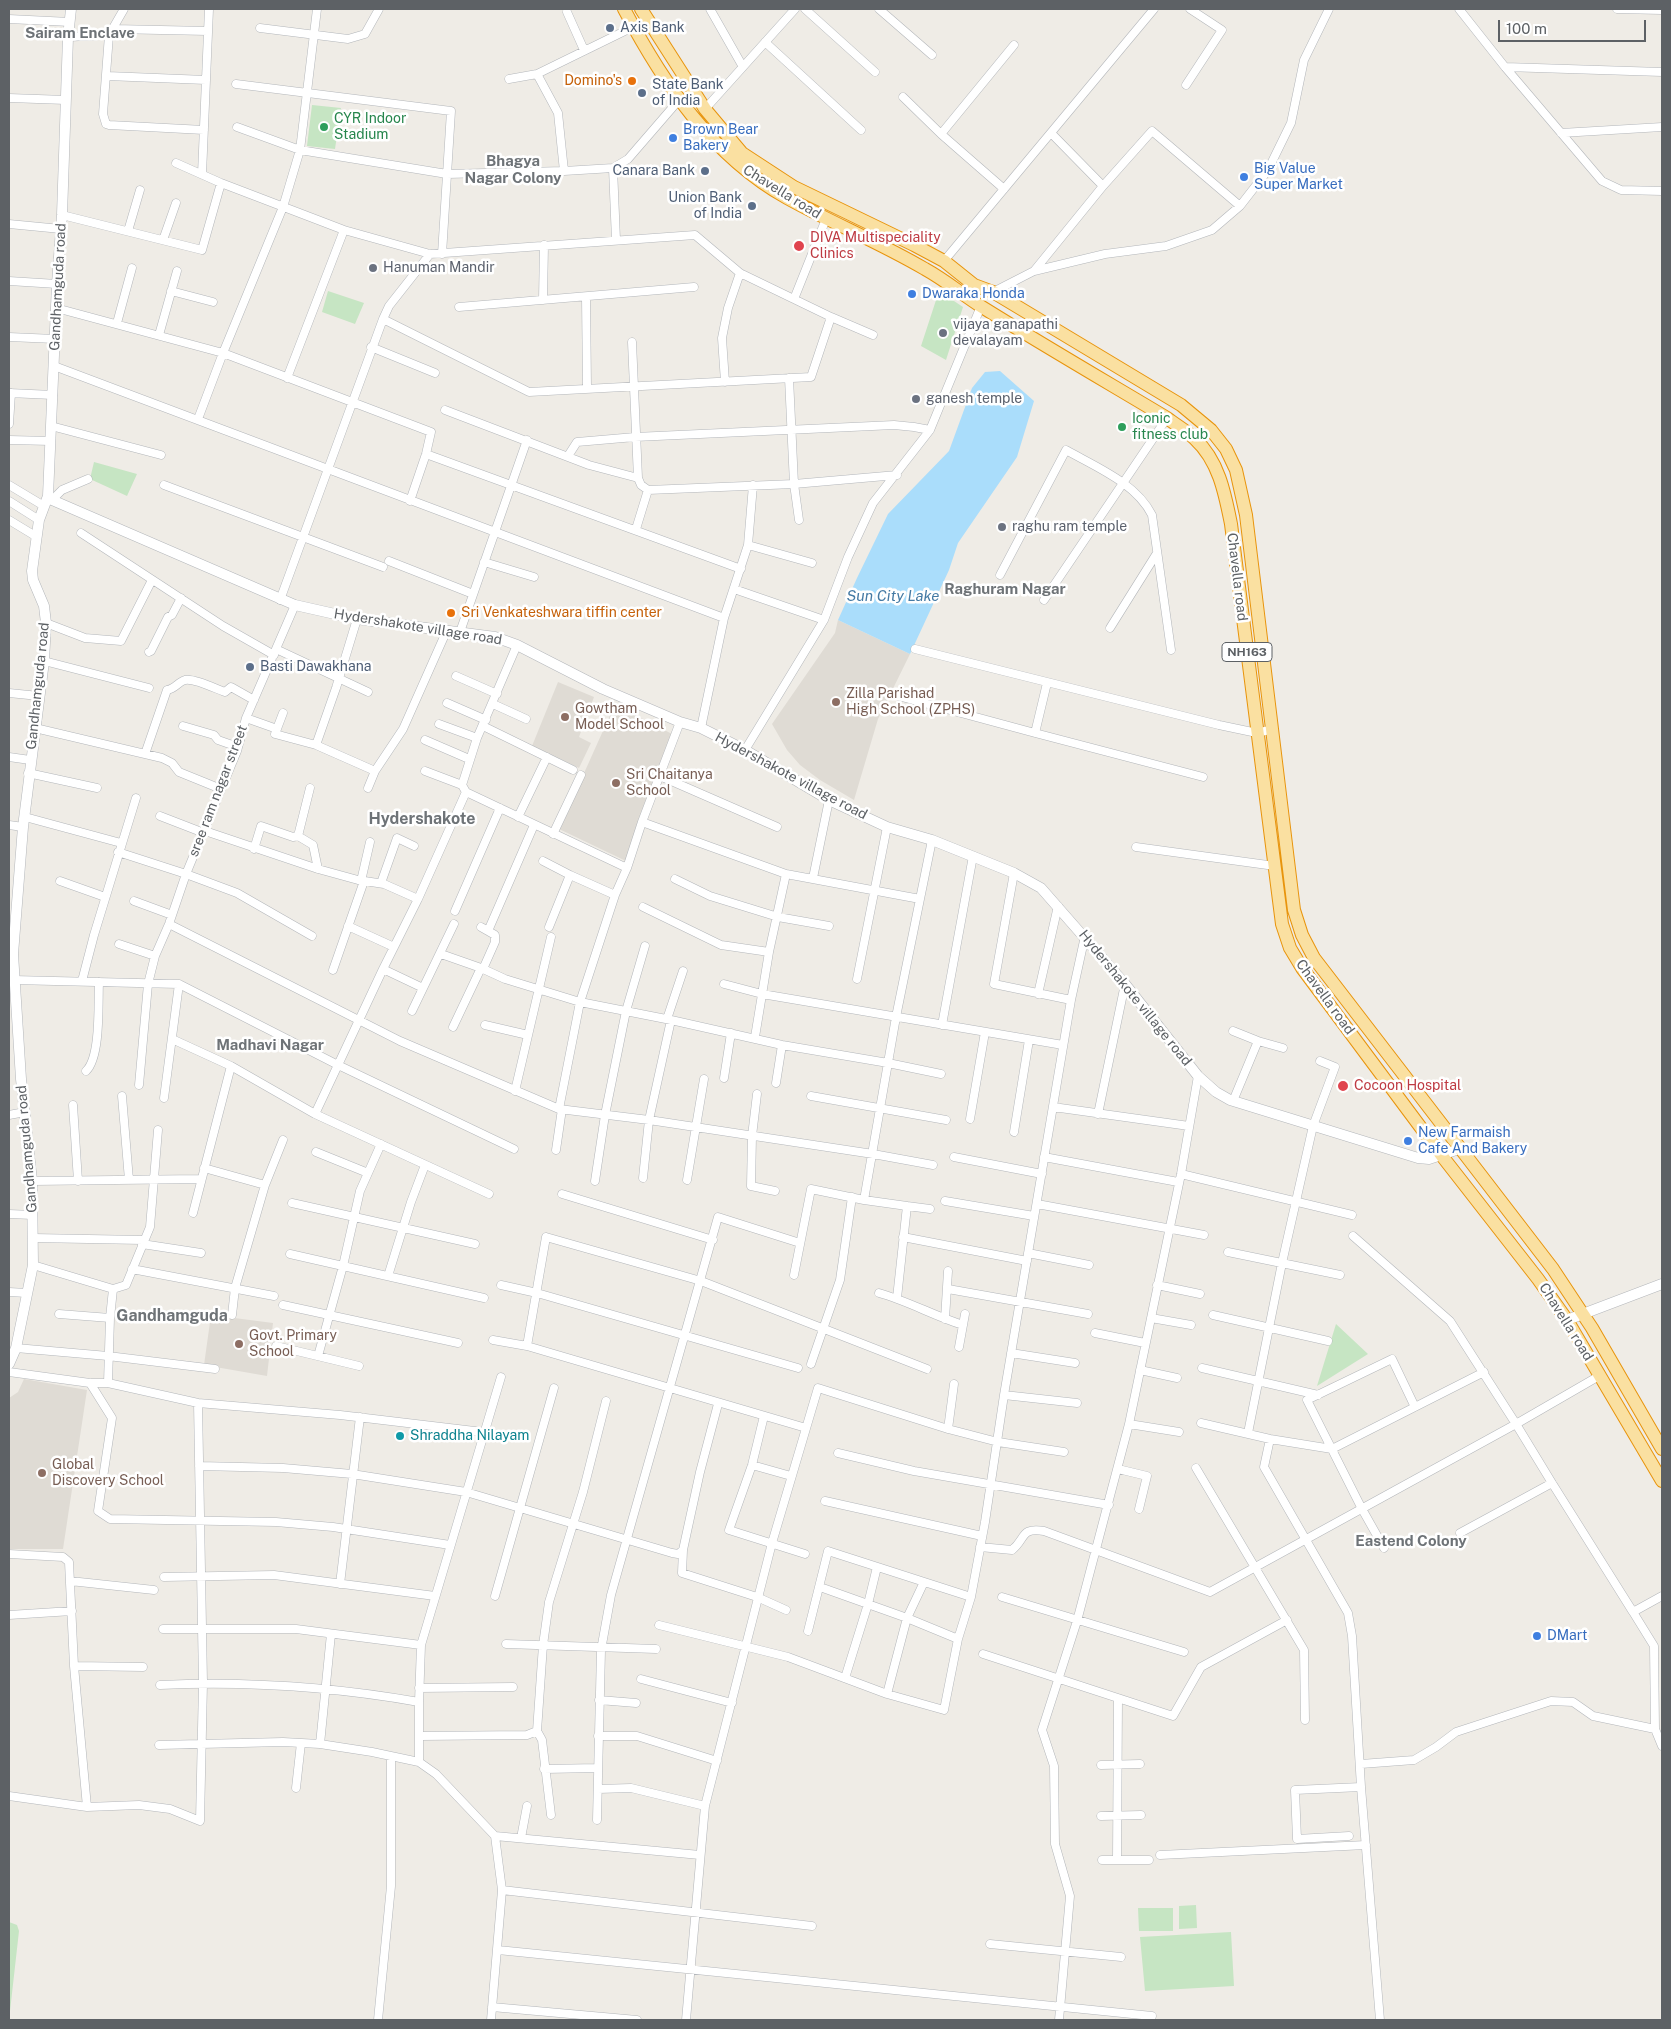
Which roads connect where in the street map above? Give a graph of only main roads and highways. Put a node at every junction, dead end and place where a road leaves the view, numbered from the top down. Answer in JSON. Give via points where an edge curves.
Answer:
{"nodes":[{"id":1,"x":624,"y":9,"type":"edge"},
{"id":2,"x":641,"y":9,"type":"edge"},
{"id":3,"x":1662,"y":1449,"type":"edge"},
{"id":4,"x":1662,"y":1481,"type":"edge"}],
"edges":[{"from":1,"to":4,"type":"highway","name":"Chavella road","number":"NH163","via":[[679,100],[741,167],[786,197],[904,256],[1167,418],[1207,452],[1216,467],[1231,524],[1282,924],[1290,948],[1567,1320]]},
{"from":2,"to":3,"type":"highway","name":"Chavella road","number":"NH163","via":[[705,109],[742,153],[794,187],[944,261],[974,285],[992,292],[1181,405],[1211,430],[1226,449],[1236,470],[1246,515],[1294,910],[1302,935],[1314,958],[1553,1270]]}]}
